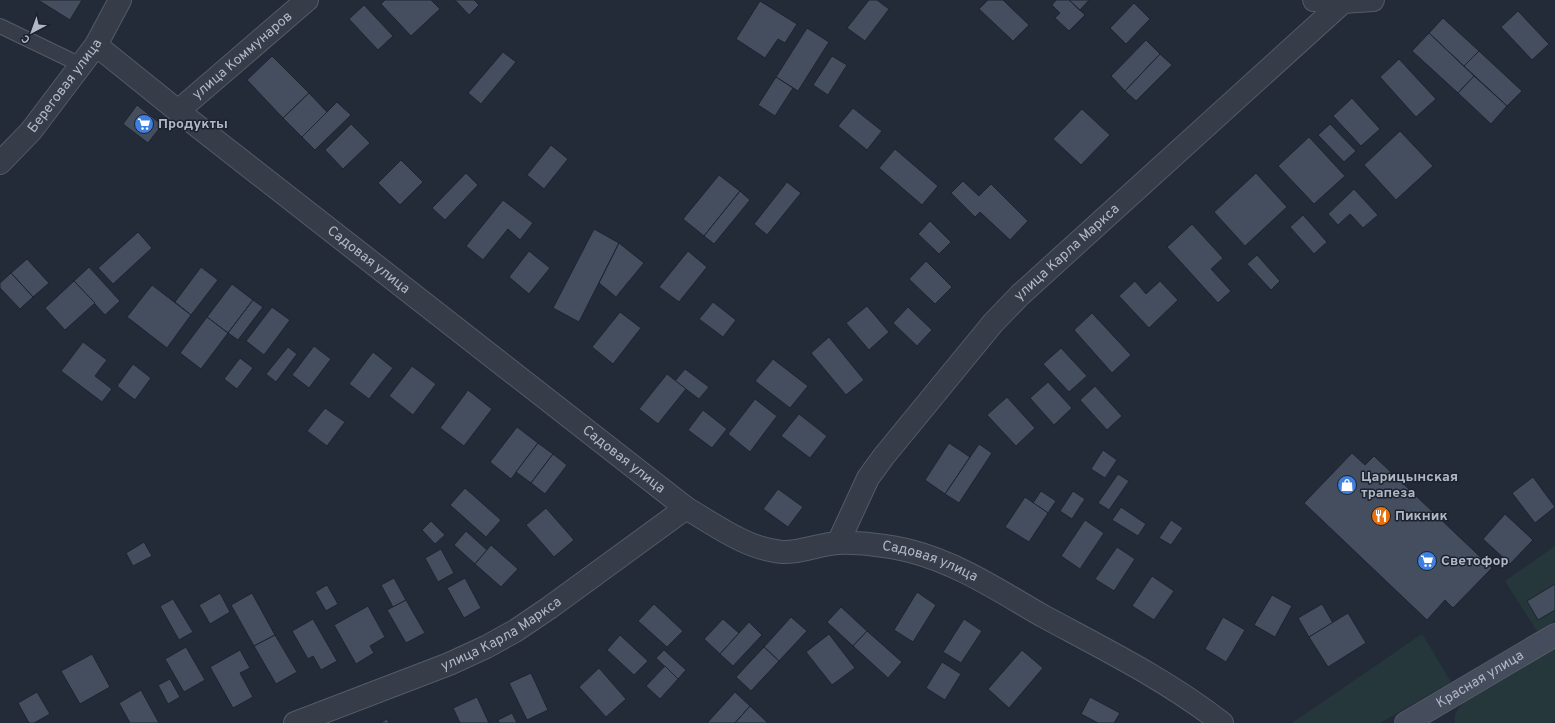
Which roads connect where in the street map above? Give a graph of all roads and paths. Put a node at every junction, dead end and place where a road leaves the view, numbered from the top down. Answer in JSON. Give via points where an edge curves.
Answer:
{"nodes":[{"id":1,"x":120,"y":0,"type":"edge"},
{"id":2,"x":307,"y":0,"type":"edge"},
{"id":3,"x":1314,"y":0,"type":"edge"},
{"id":4,"x":1373,"y":0,"type":"edge"},
{"id":5,"x":1343,"y":2,"type":"junction"},
{"id":6,"x":0,"y":26,"type":"edge"},
{"id":7,"x":96,"y":45,"type":"junction"},
{"id":8,"x":80,"y":65,"type":"junction"},
{"id":9,"x":178,"y":111,"type":"junction"},
{"id":10,"x":0,"y":164,"type":"edge"},
{"id":11,"x":686,"y":508,"type":"junction"},
{"id":12,"x":838,"y":543,"type":"junction"},
{"id":13,"x":1555,"y":635,"type":"edge"},
{"id":14,"x":295,"y":723,"type":"edge"},
{"id":15,"x":1222,"y":723,"type":"edge"},
{"id":16,"x":1406,"y":723,"type":"edge"}],
"edges":[{"from":1,"to":7,"type":"street","name":"Береговая улица"},
{"from":2,"to":9,"type":"street","name":"улица Коммунаров"},
{"from":3,"to":5,"type":"street"},
{"from":4,"to":5,"type":"street"},
{"from":5,"to":12,"type":"street","name":"улица Карла Маркса","via":[[1020,295],[993,323],[868,478]]},
{"from":6,"to":8,"type":"lane"},
{"from":7,"to":8,"type":"street","name":"Береговая улица"},
{"from":7,"to":9,"type":"street","name":"Садовая улица"},
{"from":8,"to":10,"type":"street","name":"Береговая улица","via":[[31,131]]},
{"from":9,"to":11,"type":"street","name":"Садовая улица"},
{"from":11,"to":12,"type":"street","name":"Садовая улица","via":[[758,547],[782,552]]},
{"from":11,"to":14,"type":"street","name":"улица Карла Маркса","via":[[549,608],[486,647],[442,667]]},
{"from":12,"to":15,"type":"street","name":"Садовая улица","via":[[878,545],[910,551],[954,566],[1170,686]]},
{"from":13,"to":16,"type":"street","name":"Красная улица"}]}
